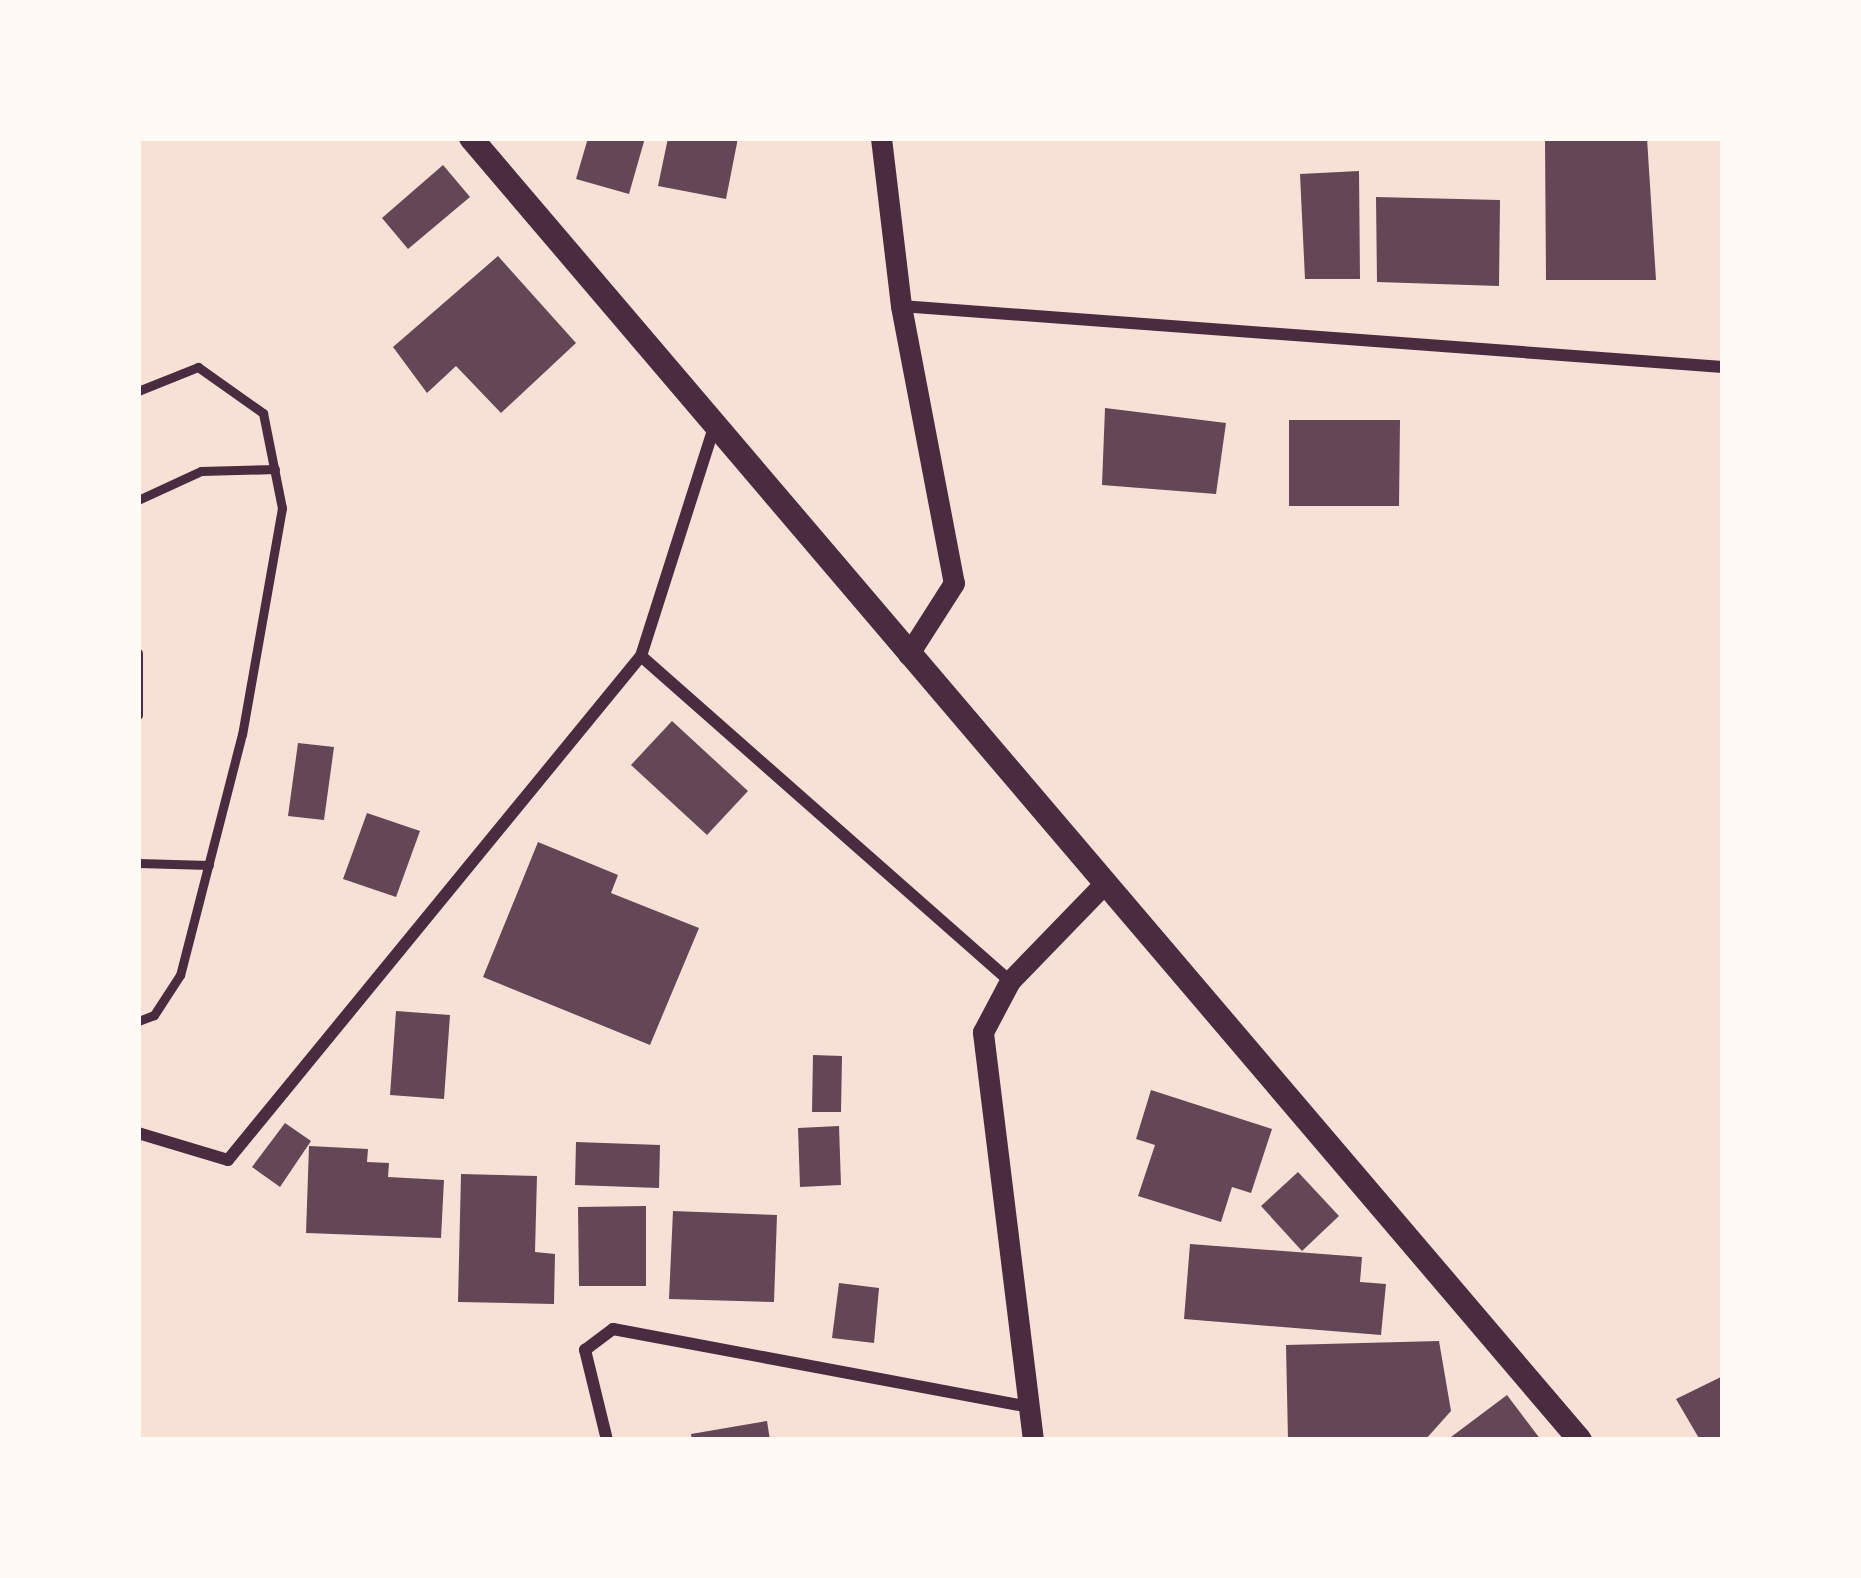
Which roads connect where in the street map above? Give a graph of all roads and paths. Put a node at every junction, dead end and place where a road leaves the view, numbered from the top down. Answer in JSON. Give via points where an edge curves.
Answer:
{"nodes":[{"id":1,"x":471,"y":138,"type":"edge"},
{"id":2,"x":881,"y":138,"type":"edge"},
{"id":3,"x":901,"y":306,"type":"junction"},
{"id":4,"x":1723,"y":367,"type":"edge"},
{"id":5,"x":138,"y":391,"type":"edge"},
{"id":6,"x":714,"y":426,"type":"junction"},
{"id":7,"x":274,"y":469,"type":"junction"},
{"id":8,"x":138,"y":500,"type":"edge"},
{"id":9,"x":138,"y":653,"type":"edge"},
{"id":10,"x":908,"y":655,"type":"junction"},
{"id":11,"x":641,"y":656,"type":"junction"},
{"id":12,"x":138,"y":715,"type":"edge"},
{"id":13,"x":138,"y":863,"type":"edge"},
{"id":14,"x":209,"y":865,"type":"junction"},
{"id":15,"x":1104,"y":884,"type":"junction"},
{"id":16,"x":1010,"y":981,"type":"junction"},
{"id":17,"x":138,"y":1021,"type":"edge"},
{"id":18,"x":138,"y":1133,"type":"edge"},
{"id":19,"x":1029,"y":1407,"type":"junction"},
{"id":20,"x":607,"y":1440,"type":"edge"},
{"id":21,"x":1034,"y":1440,"type":"edge"},
{"id":22,"x":1580,"y":1440,"type":"edge"}],
"edges":[{"from":1,"to":6,"type":"main road"},
{"from":2,"to":3,"type":"street"},
{"from":3,"to":4,"type":"street"},
{"from":3,"to":10,"type":"street","via":[[954,584]]},
{"from":5,"to":7,"type":"lane","via":[[198,367],[262,413]]},
{"from":6,"to":10,"type":"main road"},
{"from":6,"to":11,"type":"street"},
{"from":7,"to":8,"type":"lane","via":[[201,471]]},
{"from":7,"to":14,"type":"lane","via":[[283,508]]},
{"from":9,"to":12,"type":"lane"},
{"from":10,"to":15,"type":"main road"},
{"from":11,"to":16,"type":"street"},
{"from":11,"to":18,"type":"street","via":[[228,1160]]},
{"from":13,"to":14,"type":"lane"},
{"from":14,"to":17,"type":"lane","via":[[180,975],[154,1015]]},
{"from":15,"to":16,"type":"street"},
{"from":15,"to":22,"type":"main road"},
{"from":16,"to":19,"type":"street","via":[[983,1033]]},
{"from":19,"to":20,"type":"street","via":[[613,1329],[585,1350]]},
{"from":19,"to":21,"type":"street"}]}
